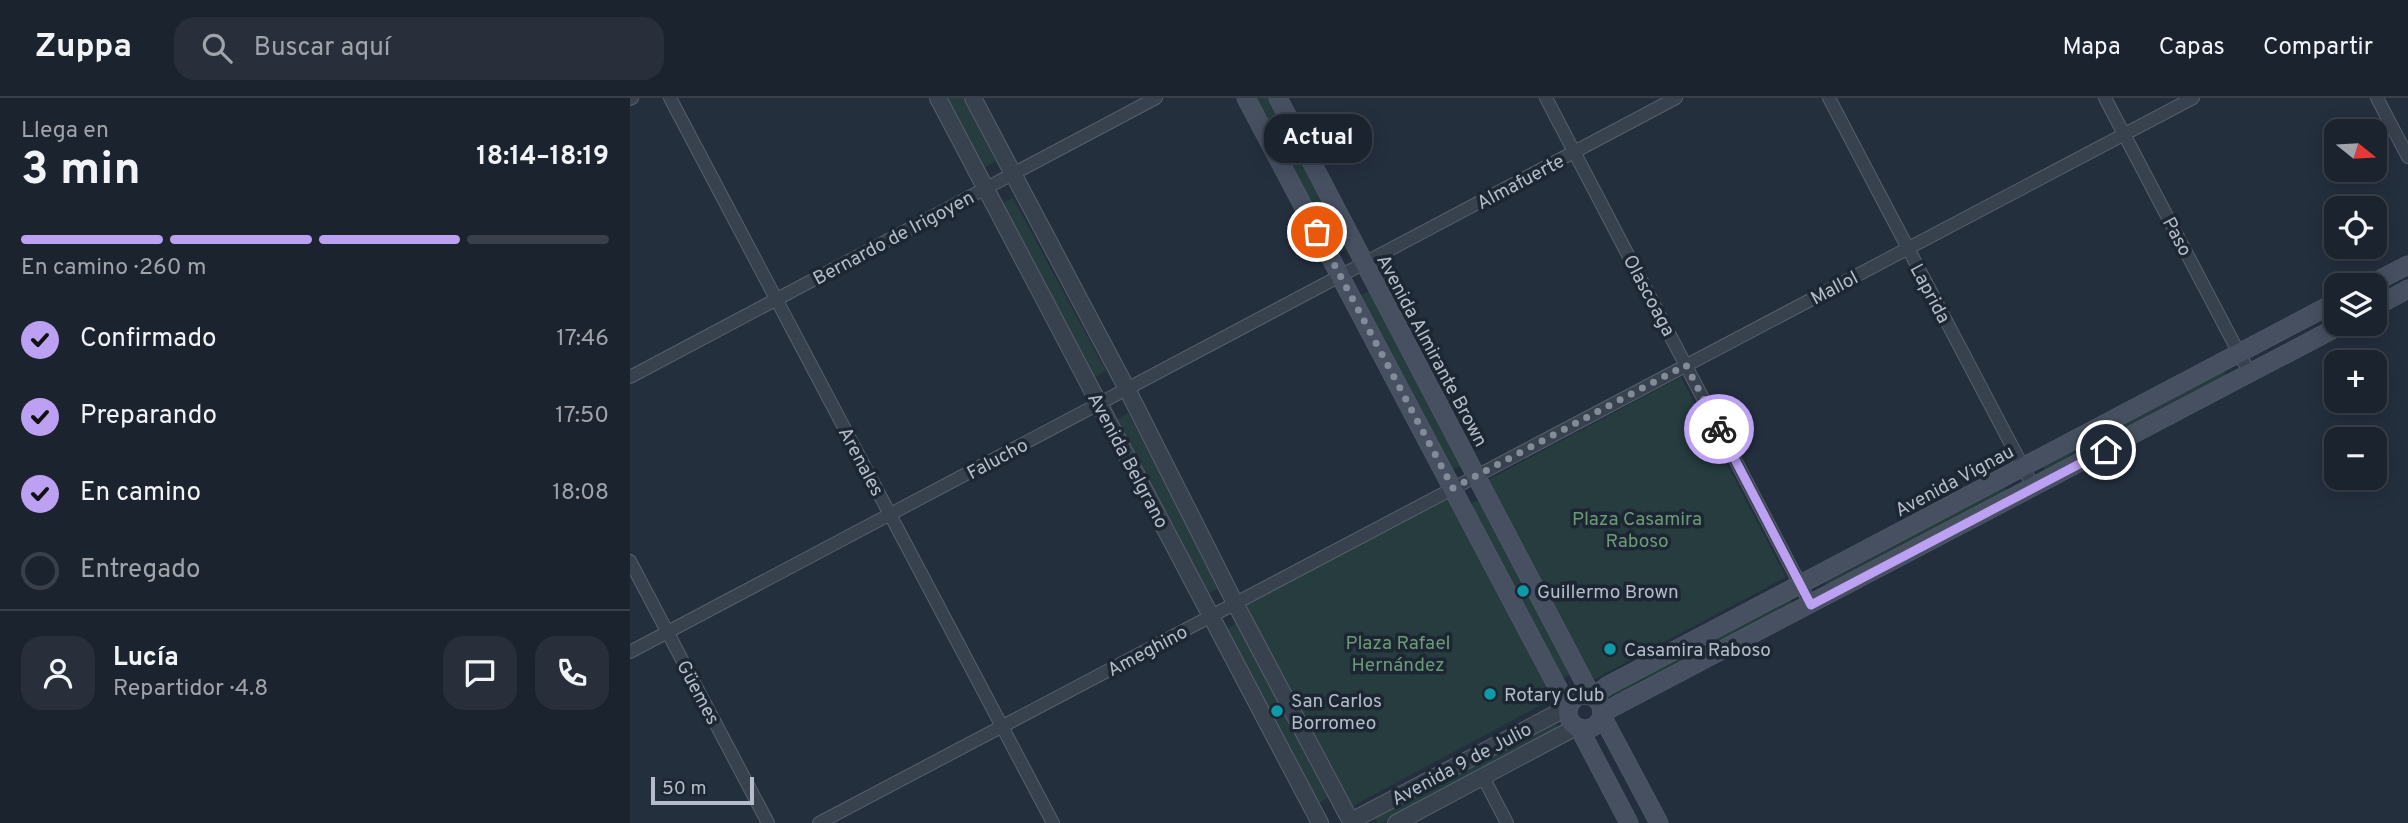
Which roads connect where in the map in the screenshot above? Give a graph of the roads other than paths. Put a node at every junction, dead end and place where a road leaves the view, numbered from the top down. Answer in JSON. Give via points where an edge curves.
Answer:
{"nodes":[{"id":1,"x":670,"y":98,"type":"edge"},
{"id":2,"x":938,"y":98,"type":"edge"},
{"id":3,"x":972,"y":98,"type":"edge"},
{"id":4,"x":1156,"y":98,"type":"edge"},
{"id":5,"x":1246,"y":98,"type":"edge"},
{"id":6,"x":1278,"y":98,"type":"edge"},
{"id":7,"x":1546,"y":98,"type":"edge"},
{"id":8,"x":1676,"y":98,"type":"edge"},
{"id":9,"x":1829,"y":98,"type":"edge"},
{"id":10,"x":2105,"y":98,"type":"edge"},
{"id":11,"x":2193,"y":98,"type":"edge"},
{"id":12,"x":2377,"y":98,"type":"edge"},
{"id":13,"x":2124,"y":134,"type":"junction"},
{"id":14,"x":1574,"y":152,"type":"junction"},
{"id":15,"x":2408,"y":157,"type":"edge"},
{"id":16,"x":1013,"y":174,"type":"junction"},
{"id":17,"x":986,"y":188,"type":"junction"},
{"id":18,"x":1908,"y":248,"type":"junction"},
{"id":19,"x":1364,"y":264,"type":"junction"},
{"id":20,"x":2408,"y":265,"type":"edge"},
{"id":21,"x":1340,"y":276,"type":"junction"},
{"id":22,"x":2387,"y":276,"type":"edge"},
{"id":23,"x":2408,"y":289,"type":"edge"},
{"id":24,"x":776,"y":299,"type":"junction"},
{"id":25,"x":2387,"y":300,"type":"edge"},
{"id":26,"x":2324,"y":308,"type":"edge"},
{"id":27,"x":2324,"y":334,"type":"edge"},
{"id":28,"x":2239,"y":353,"type":"junction"},
{"id":29,"x":1686,"y":365,"type":"junction"},
{"id":30,"x":2250,"y":373,"type":"junction"},
{"id":31,"x":630,"y":377,"type":"edge"},
{"id":32,"x":1127,"y":389,"type":"junction"},
{"id":33,"x":1099,"y":404,"type":"junction"},
{"id":34,"x":2023,"y":467,"type":"junction"},
{"id":35,"x":1475,"y":477,"type":"junction"},
{"id":36,"x":1453,"y":488,"type":"junction"},
{"id":37,"x":2034,"y":488,"type":"junction"},
{"id":38,"x":890,"y":515,"type":"junction"},
{"id":39,"x":630,"y":561,"type":"edge"},
{"id":40,"x":1800,"y":584,"type":"junction"},
{"id":41,"x":1235,"y":603,"type":"junction"},
{"id":42,"x":1811,"y":605,"type":"junction"},
{"id":43,"x":1211,"y":616,"type":"junction"},
{"id":44,"x":668,"y":632,"type":"junction"},
{"id":45,"x":630,"y":652,"type":"edge"},
{"id":46,"x":1592,"y":696,"type":"junction"},
{"id":47,"x":1568,"y":709,"type":"junction"},
{"id":48,"x":1602,"y":715,"type":"junction"},
{"id":49,"x":1002,"y":726,"type":"junction"},
{"id":50,"x":1578,"y":727,"type":"junction"},
{"id":51,"x":1483,"y":777,"type":"junction"},
{"id":52,"x":1354,"y":819,"type":"edge"},
{"id":53,"x":768,"y":823,"type":"edge"},
{"id":54,"x":819,"y":823,"type":"edge"},
{"id":55,"x":1053,"y":823,"type":"edge"},
{"id":56,"x":1320,"y":823,"type":"edge"},
{"id":57,"x":1328,"y":823,"type":"edge"},
{"id":58,"x":1396,"y":823,"type":"edge"},
{"id":59,"x":1507,"y":823,"type":"edge"},
{"id":60,"x":1629,"y":823,"type":"edge"},
{"id":61,"x":1659,"y":823,"type":"edge"}],
"edges":[{"from":1,"to":24,"type":"street","name":"Arenales"},
{"from":2,"to":17,"type":"street","name":"Avenida Belgrano"},
{"from":3,"to":16,"type":"street","name":"Avenida Belgrano"},
{"from":4,"to":16,"type":"street","name":"Bernardo de Irigoyen"},
{"from":5,"to":21,"type":"main road"},
{"from":6,"to":19,"type":"main road","name":"Avenida Almirante Brown"},
{"from":7,"to":14,"type":"street","name":"Olascoaga"},
{"from":8,"to":14,"type":"street","name":"Almafuerte"},
{"from":9,"to":18,"type":"street","name":"Laprida"},
{"from":10,"to":13,"type":"street","name":"Paso"},
{"from":11,"to":13,"type":"street","name":"Mallol"},
{"from":12,"to":15,"type":"street"},
{"from":13,"to":18,"type":"street","name":"Mallol"},
{"from":13,"to":28,"type":"street","name":"Paso"},
{"from":14,"to":19,"type":"street","name":"Almafuerte"},
{"from":14,"to":29,"type":"street","name":"Olascoaga"},
{"from":16,"to":17,"type":"street","name":"Bernardo de Irigoyen"},
{"from":16,"to":32,"type":"street","name":"Avenida Belgrano"},
{"from":17,"to":24,"type":"street","name":"Bernardo de Irigoyen"},
{"from":17,"to":33,"type":"street","name":"Avenida Belgrano"},
{"from":18,"to":29,"type":"street","name":"Mallol"},
{"from":18,"to":34,"type":"street","name":"Laprida"},
{"from":19,"to":21,"type":"street","name":"Falucho"},
{"from":19,"to":35,"type":"main road","name":"Avenida Almirante Brown"},
{"from":20,"to":22,"type":"main road"},
{"from":21,"to":32,"type":"street","name":"Falucho"},
{"from":21,"to":36,"type":"main road"},
{"from":23,"to":25,"type":"main road"},
{"from":24,"to":31,"type":"street","name":"Bernardo de Irigoyen"},
{"from":24,"to":38,"type":"street","name":"Arenales"},
{"from":26,"to":28,"type":"main road","name":"Avenida Vignau"},
{"from":27,"to":30,"type":"main road"},
{"from":28,"to":30,"type":"street","name":"Paso"},
{"from":28,"to":34,"type":"main road","name":"Avenida Vignau"},
{"from":29,"to":35,"type":"street","name":"Mallol"},
{"from":29,"to":40,"type":"street","name":"Olascoaga"},
{"from":30,"to":37,"type":"main road"},
{"from":32,"to":33,"type":"street","name":"Falucho"},
{"from":32,"to":41,"type":"street","name":"Avenida Belgrano"},
{"from":33,"to":38,"type":"street","name":"Falucho"},
{"from":33,"to":43,"type":"street","name":"Avenida Belgrano"},
{"from":34,"to":37,"type":"street","name":"Laprida"},
{"from":34,"to":40,"type":"main road","name":"Avenida Vignau"},
{"from":35,"to":36,"type":"street","name":"Ameghino"},
{"from":35,"to":46,"type":"main road","name":"Avenida Almirante Brown"},
{"from":36,"to":41,"type":"street","name":"Ameghino"},
{"from":36,"to":47,"type":"main road"},
{"from":37,"to":42,"type":"main road"},
{"from":38,"to":44,"type":"street","name":"Falucho"},
{"from":38,"to":49,"type":"street","name":"Arenales"},
{"from":39,"to":44,"type":"street","name":"Güemes"},
{"from":40,"to":42,"type":"street","name":"Olascoaga"},
{"from":40,"to":46,"type":"main road","name":"Avenida Vignau"},
{"from":41,"to":43,"type":"street","name":"Ameghino"},
{"from":41,"to":52,"type":"street","name":"Avenida Belgrano"},
{"from":42,"to":48,"type":"main road"},
{"from":43,"to":49,"type":"street","name":"Ameghino"},
{"from":43,"to":56,"type":"street","name":"Avenida Belgrano"},
{"from":44,"to":45,"type":"street","name":"Falucho"},
{"from":44,"to":53,"type":"street","name":"Güemes"},
{"from":46,"to":47,"type":"main road","via":[[1580,695]]},
{"from":46,"to":48,"type":"main road","via":[[1600,702]]},
{"from":47,"to":50,"type":"main road"},
{"from":47,"to":52,"type":"street","name":"Avenida 9 de Julio"},
{"from":48,"to":50,"type":"main road","via":[[1593,727]]},
{"from":48,"to":61,"type":"main road"},
{"from":49,"to":54,"type":"street","name":"Ameghino"},
{"from":49,"to":55,"type":"street","name":"Arenales"},
{"from":50,"to":51,"type":"street","name":"Avenida 9 de Julio"},
{"from":50,"to":60,"type":"main road"},
{"from":51,"to":58,"type":"street","name":"Avenida 9 de Julio"},
{"from":51,"to":59,"type":"street"},
{"from":52,"to":57,"type":"street","name":"Avenida 9 de Julio","via":[[1336,817]]}]}
